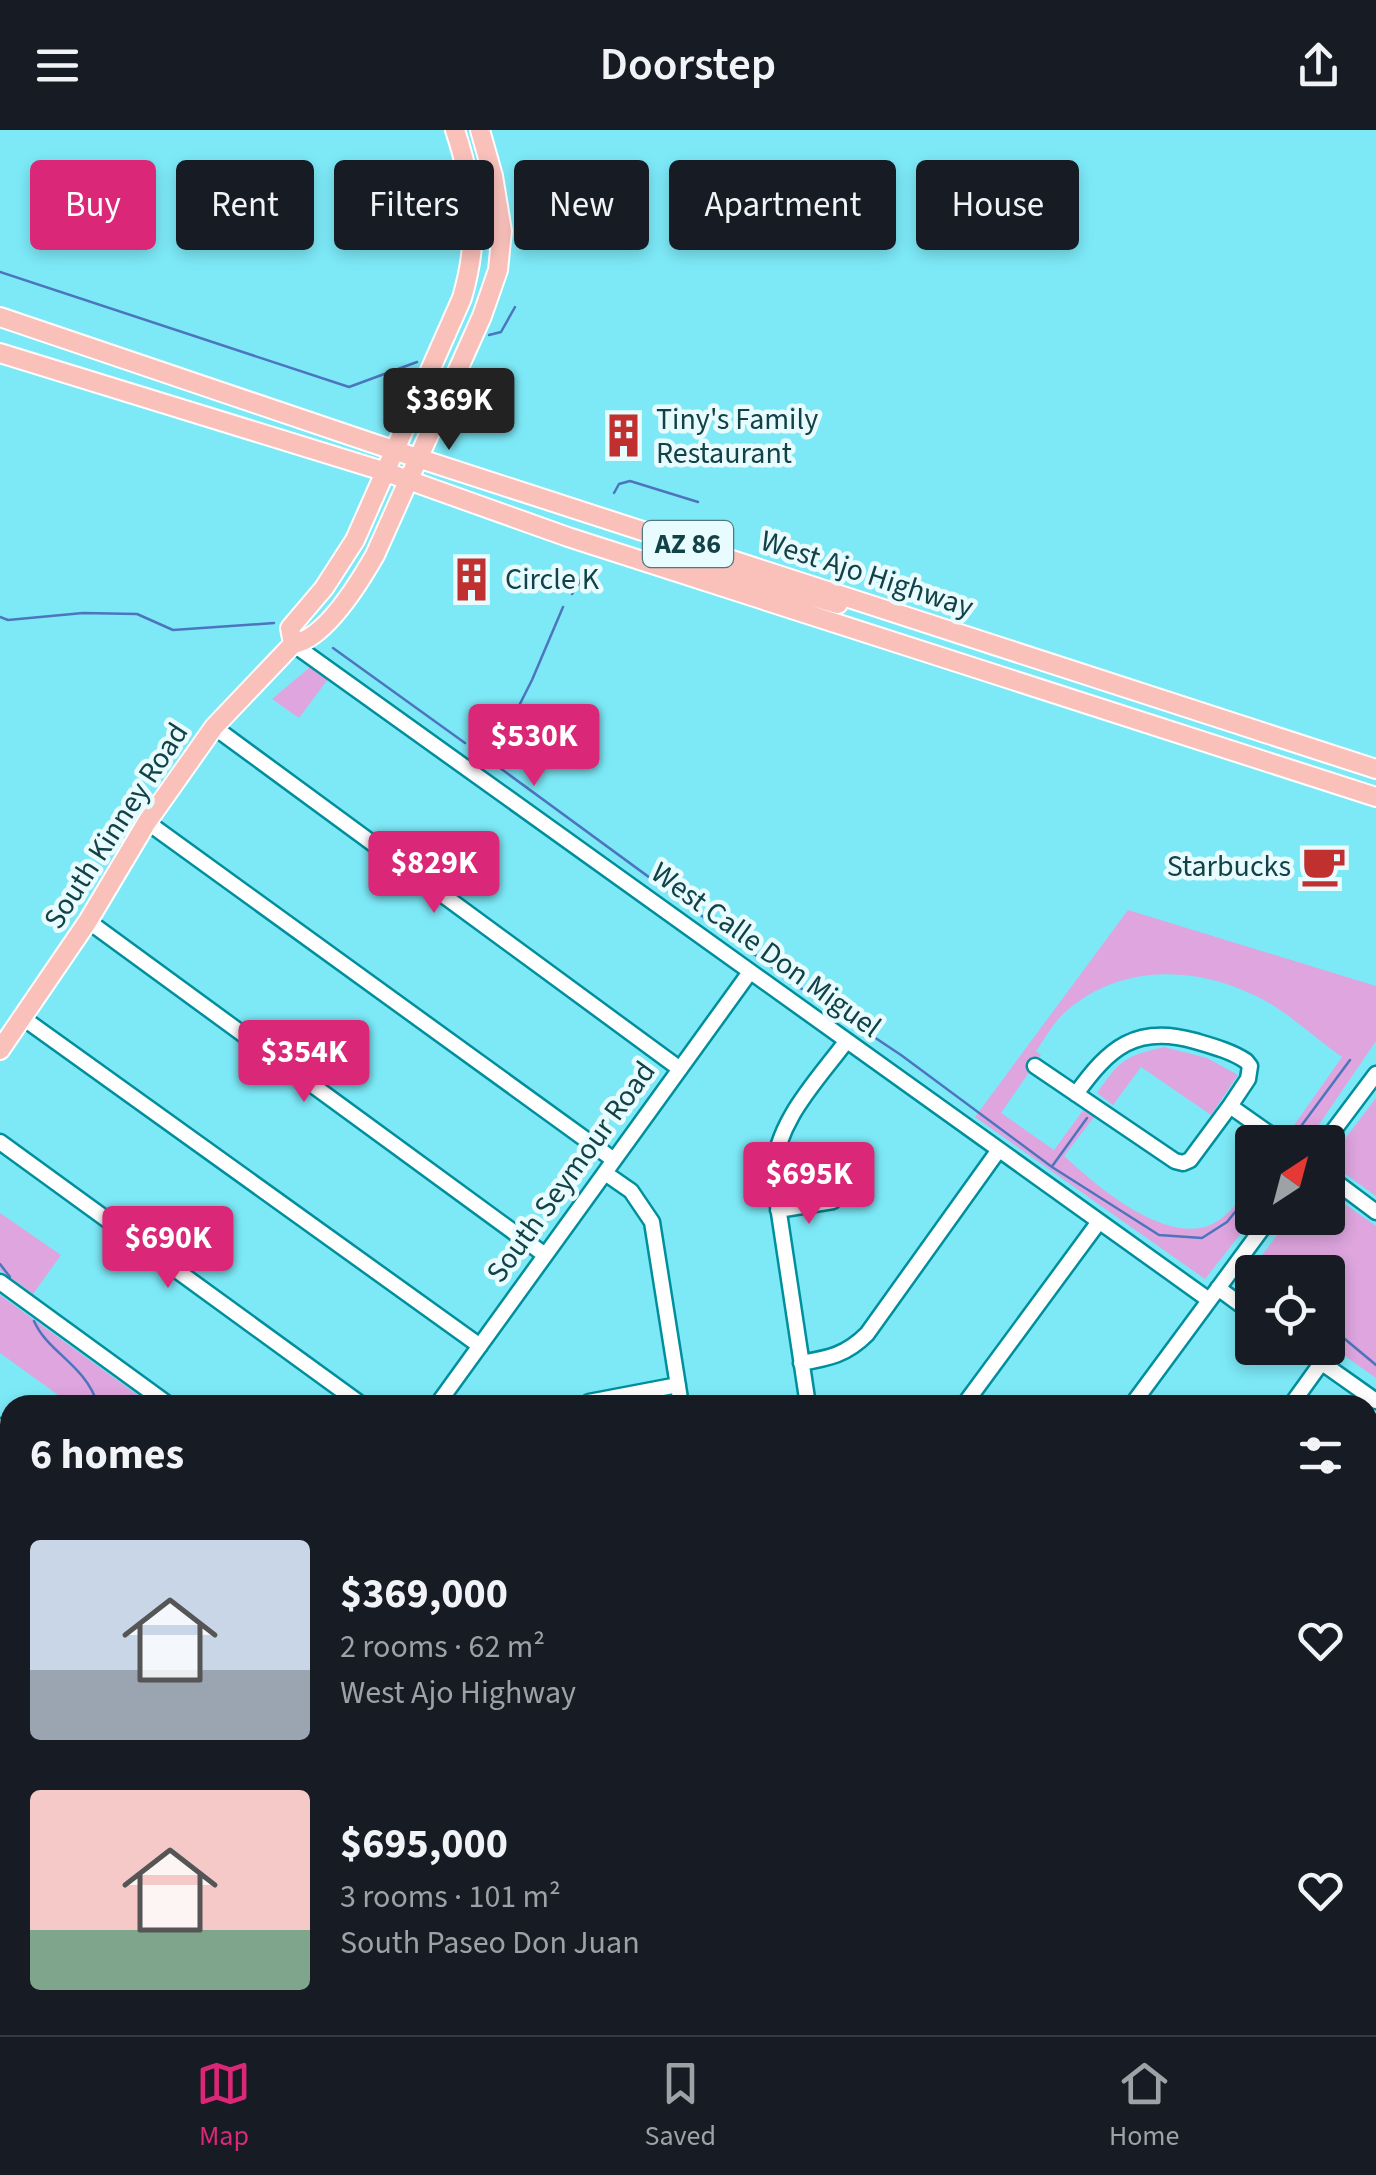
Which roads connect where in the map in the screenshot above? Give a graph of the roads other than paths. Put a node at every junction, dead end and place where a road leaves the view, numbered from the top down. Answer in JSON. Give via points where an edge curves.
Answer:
{"nodes":[{"id":1,"x":455,"y":130,"type":"edge"},
{"id":2,"x":480,"y":130,"type":"edge"},
{"id":3,"x":0,"y":317,"type":"edge"},
{"id":4,"x":0,"y":353,"type":"edge"},
{"id":5,"x":393,"y":450,"type":"junction"},
{"id":6,"x":420,"y":458,"type":"junction"},
{"id":7,"x":383,"y":471,"type":"junction"},
{"id":8,"x":410,"y":481,"type":"junction"},
{"id":9,"x":684,"y":572,"type":"junction"},
{"id":10,"x":884,"y":608,"type":"junction"},
{"id":11,"x":292,"y":644,"type":"junction"},
{"id":12,"x":214,"y":727,"type":"junction"},
{"id":13,"x":1376,"y":769,"type":"edge"},
{"id":14,"x":1376,"y":797,"type":"edge"},
{"id":15,"x":146,"y":822,"type":"junction"},
{"id":16,"x":88,"y":921,"type":"junction"},
{"id":17,"x":750,"y":972,"type":"junction"},
{"id":18,"x":23,"y":1018,"type":"junction"},
{"id":19,"x":846,"y":1043,"type":"junction"},
{"id":20,"x":0,"y":1050,"type":"edge"},
{"id":21,"x":1036,"y":1066,"type":"dead end"},
{"id":22,"x":680,"y":1068,"type":"junction"},
{"id":23,"x":1376,"y":1074,"type":"edge"},
{"id":24,"x":1076,"y":1094,"type":"junction"},
{"id":25,"x":1230,"y":1106,"type":"junction"},
{"id":26,"x":1257,"y":1125,"type":"edge"},
{"id":27,"x":1338,"y":1125,"type":"edge"},
{"id":28,"x":0,"y":1142,"type":"edge"},
{"id":29,"x":998,"y":1151,"type":"junction"},
{"id":30,"x":609,"y":1167,"type":"junction"},
{"id":31,"x":1345,"y":1189,"type":"edge"},
{"id":32,"x":833,"y":1201,"type":"dead end"},
{"id":33,"x":778,"y":1210,"type":"junction"},
{"id":34,"x":1376,"y":1212,"type":"edge"},
{"id":35,"x":1098,"y":1223,"type":"junction"},
{"id":36,"x":1257,"y":1235,"type":"edge"},
{"id":37,"x":546,"y":1255,"type":"junction"},
{"id":38,"x":0,"y":1282,"type":"edge"},
{"id":39,"x":1214,"y":1294,"type":"junction"},
{"id":40,"x":1235,"y":1304,"type":"edge"},
{"id":41,"x":480,"y":1346,"type":"junction"},
{"id":42,"x":801,"y":1362,"type":"junction"},
{"id":43,"x":1320,"y":1365,"type":"edge"},
{"id":44,"x":1326,"y":1365,"type":"edge"},
{"id":45,"x":678,"y":1385,"type":"junction"},
{"id":46,"x":154,"y":1395,"type":"edge"},
{"id":47,"x":348,"y":1395,"type":"edge"},
{"id":48,"x":444,"y":1395,"type":"edge"},
{"id":49,"x":626,"y":1395,"type":"edge"},
{"id":50,"x":680,"y":1395,"type":"edge"},
{"id":51,"x":806,"y":1395,"type":"edge"},
{"id":52,"x":971,"y":1395,"type":"edge"},
{"id":53,"x":1139,"y":1395,"type":"edge"},
{"id":54,"x":1297,"y":1395,"type":"edge"},
{"id":55,"x":1369,"y":1395,"type":"edge"}],
"edges":[{"from":1,"to":5,"type":"main road","name":"South Kinney Road","via":[[472,189],[470,269]]},
{"from":2,"to":6,"type":"main road","name":"South Kinney Road","via":[[502,231],[498,270]]},
{"from":3,"to":5,"type":"main road","name":"West Ajo Highway","number":"AZ 86"},
{"from":4,"to":7,"type":"main road","name":"West Ajo Highway","number":"AZ 86"},
{"from":5,"to":6,"type":"main road","name":"West Ajo Highway","number":"AZ 86"},
{"from":5,"to":7,"type":"main road","name":"South Kinney Road"},
{"from":6,"to":8,"type":"main road","name":"South Kinney Road"},
{"from":6,"to":10,"type":"main road","name":"West Ajo Highway","number":"AZ 86"},
{"from":7,"to":8,"type":"main road","name":"West Ajo Highway","number":"AZ 86"},
{"from":7,"to":11,"type":"main road","name":"South Kinney Road","via":[[341,565],[290,628]]},
{"from":8,"to":9,"type":"main road","name":"West Ajo Highway","number":"AZ 86"},
{"from":8,"to":11,"type":"main road","name":"South Kinney Road","via":[[362,579],[318,632]]},
{"from":9,"to":10,"type":"main road","via":[[708,567],[836,604]]},
{"from":9,"to":14,"type":"main road","name":"West Ajo Highway","number":"AZ 86"},
{"from":10,"to":13,"type":"main road","name":"West Ajo Highway","number":"AZ 86"},
{"from":11,"to":12,"type":"main road","name":"South Kinney Road"},
{"from":11,"to":17,"type":"street","name":"West Calle Don Miguel"},
{"from":12,"to":15,"type":"main road","name":"South Kinney Road"},
{"from":12,"to":22,"type":"street"},
{"from":15,"to":16,"type":"main road","name":"South Kinney Road"},
{"from":15,"to":30,"type":"street"},
{"from":16,"to":18,"type":"main road","name":"South Kinney Road"},
{"from":16,"to":37,"type":"street"},
{"from":17,"to":19,"type":"street","name":"West Calle Don Miguel"},
{"from":17,"to":22,"type":"street","name":"South Seymour Road"},
{"from":18,"to":20,"type":"main road","name":"South Kinney Road"},
{"from":18,"to":41,"type":"street"},
{"from":19,"to":29,"type":"street","name":"West Calle Don Miguel"},
{"from":19,"to":33,"type":"street","via":[[775,1149]]},
{"from":21,"to":24,"type":"street"},
{"from":22,"to":30,"type":"street","name":"South Seymour Road"},
{"from":23,"to":27,"type":"street"},
{"from":24,"to":25,"type":"street","via":[[1182,1163]]},
{"from":24,"to":25,"type":"street","via":[[1123,1043],[1144,1036],[1188,1039],[1253,1065]]},
{"from":25,"to":26,"type":"street"},
{"from":28,"to":47,"type":"street"},
{"from":29,"to":35,"type":"street","name":"West Calle Don Miguel"},
{"from":29,"to":42,"type":"street","via":[[867,1334],[836,1358]]},
{"from":30,"to":37,"type":"street","name":"South Seymour Road"},
{"from":30,"to":45,"type":"street","via":[[652,1222]]},
{"from":31,"to":34,"type":"street"},
{"from":32,"to":33,"type":"street"},
{"from":33,"to":42,"type":"street"},
{"from":35,"to":39,"type":"street","name":"West Calle Don Miguel"},
{"from":35,"to":52,"type":"street"},
{"from":36,"to":39,"type":"street"},
{"from":37,"to":41,"type":"street","name":"South Seymour Road"},
{"from":38,"to":46,"type":"street"},
{"from":39,"to":40,"type":"street","name":"West Calle Don Miguel"},
{"from":39,"to":53,"type":"street"},
{"from":41,"to":48,"type":"street","name":"South Seymour Road"},
{"from":42,"to":51,"type":"street"},
{"from":43,"to":54,"type":"street"},
{"from":44,"to":55,"type":"street"},
{"from":45,"to":49,"type":"street"},
{"from":45,"to":50,"type":"street"}]}
